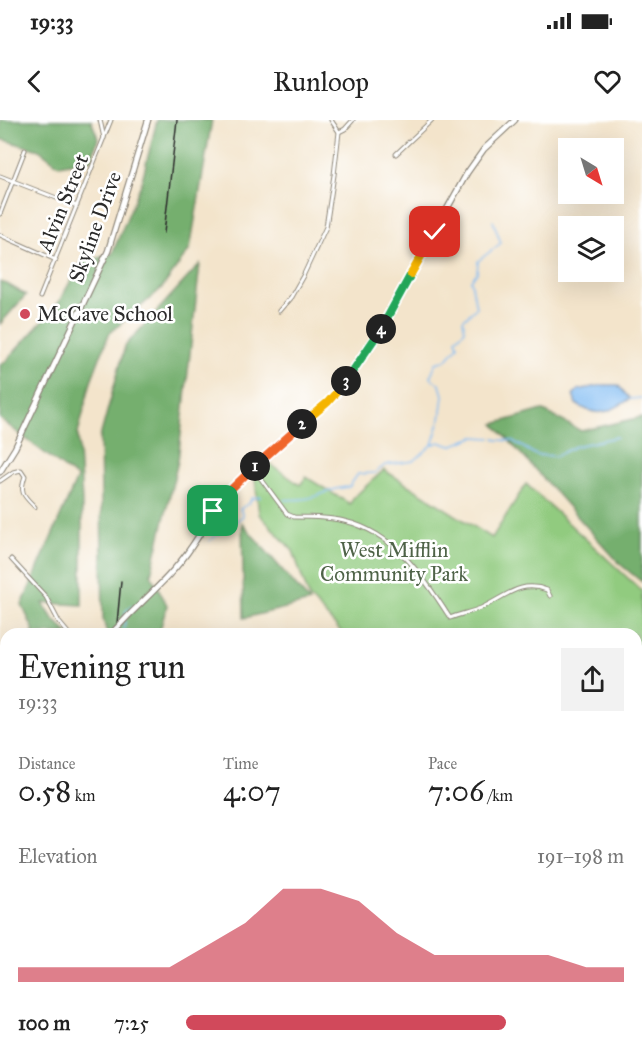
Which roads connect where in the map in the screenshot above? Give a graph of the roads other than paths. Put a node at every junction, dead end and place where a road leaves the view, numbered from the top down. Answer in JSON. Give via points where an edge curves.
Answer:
{"nodes":[{"id":1,"x":99,"y":120,"type":"edge"},
{"id":2,"x":111,"y":120,"type":"edge"},
{"id":3,"x":148,"y":120,"type":"edge"},
{"id":4,"x":331,"y":120,"type":"edge"},
{"id":5,"x":353,"y":120,"type":"edge"},
{"id":6,"x":432,"y":120,"type":"edge"},
{"id":7,"x":515,"y":120,"type":"edge"},
{"id":8,"x":339,"y":132,"type":"junction"},
{"id":9,"x":105,"y":140,"type":"junction"},
{"id":10,"x":25,"y":150,"type":"dead end"},
{"id":11,"x":396,"y":154,"type":"dead end"},
{"id":12,"x":0,"y":176,"type":"edge"},
{"id":13,"x":13,"y":181,"type":"junction"},
{"id":14,"x":77,"y":206,"type":"junction"},
{"id":15,"x":0,"y":214,"type":"edge"},
{"id":16,"x":0,"y":235,"type":"edge"},
{"id":17,"x":56,"y":260,"type":"junction"},
{"id":18,"x":40,"y":297,"type":"dead end"},
{"id":19,"x":279,"y":311,"type":"dead end"},
{"id":20,"x":253,"y":468,"type":"junction"},
{"id":21,"x":0,"y":472,"type":"edge"},
{"id":22,"x":0,"y":481,"type":"edge"},
{"id":23,"x":35,"y":507,"type":"dead end"},
{"id":24,"x":11,"y":558,"type":"dead end"},
{"id":25,"x":550,"y":596,"type":"dead end"},
{"id":26,"x":64,"y":628,"type":"edge"},
{"id":27,"x":117,"y":628,"type":"edge"}],
"edges":[{"from":1,"to":9,"type":"street"},
{"from":2,"to":9,"type":"street","name":"Alvin Street"},
{"from":3,"to":21,"type":"street","name":"Skyline Drive","via":[[108,251]]},
{"from":4,"to":8,"type":"street"},
{"from":5,"to":8,"type":"street"},
{"from":6,"to":11,"type":"street"},
{"from":7,"to":20,"type":"street","via":[[484,149],[467,173],[356,368],[328,402]]},
{"from":8,"to":19,"type":"street","via":[[326,227],[300,281]]},
{"from":9,"to":14,"type":"street","name":"Alvin Street"},
{"from":10,"to":13,"type":"street"},
{"from":12,"to":13,"type":"street"},
{"from":13,"to":14,"type":"street"},
{"from":13,"to":15,"type":"street"},
{"from":14,"to":17,"type":"street","name":"Alvin Street"},
{"from":16,"to":17,"type":"street"},
{"from":17,"to":18,"type":"street","name":"Alvin Street"},
{"from":20,"to":25,"type":"street","via":[[287,514],[344,521],[385,538],[430,587],[450,618],[529,585],[547,590]]},
{"from":20,"to":27,"type":"street","bridge":true,"via":[[223,497],[169,576]]},
{"from":22,"to":23,"type":"street","via":[[22,471],[22,491]]},
{"from":24,"to":26,"type":"street","via":[[46,597]]}]}
